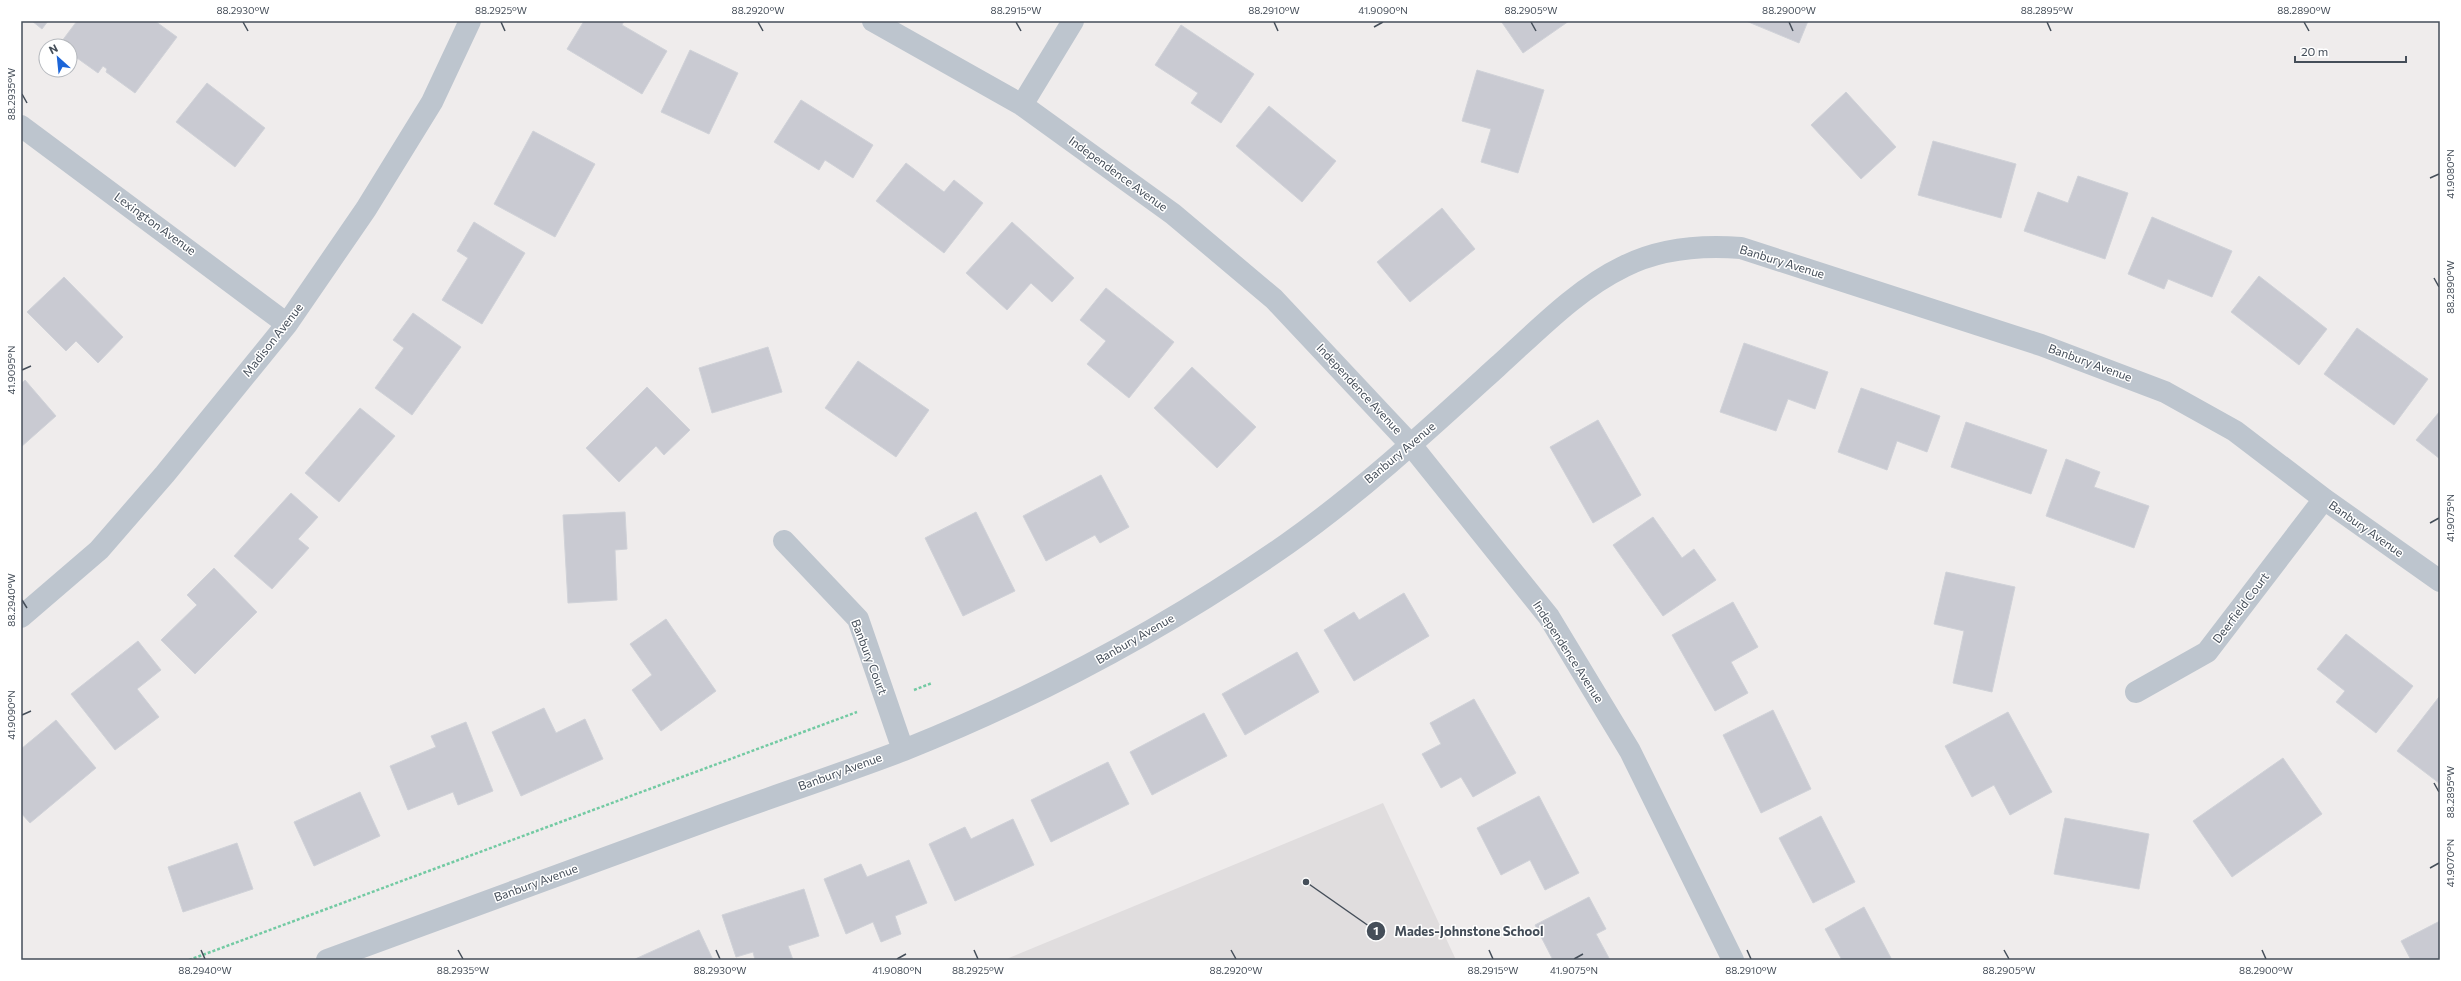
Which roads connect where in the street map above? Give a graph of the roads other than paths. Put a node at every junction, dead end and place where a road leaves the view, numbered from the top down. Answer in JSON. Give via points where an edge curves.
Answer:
{"nodes":[{"id":1,"x":470,"y":21,"type":"edge"},
{"id":2,"x":873,"y":21,"type":"edge"},
{"id":3,"x":1073,"y":21,"type":"edge"},
{"id":4,"x":1022,"y":105,"type":"junction"},
{"id":5,"x":21,"y":126,"type":"edge"},
{"id":6,"x":287,"y":324,"type":"junction"},
{"id":7,"x":1411,"y":445,"type":"junction"},
{"id":8,"x":2324,"y":499,"type":"junction"},
{"id":9,"x":784,"y":541,"type":"dead end"},
{"id":10,"x":2440,"y":581,"type":"edge"},
{"id":11,"x":21,"y":617,"type":"edge"},
{"id":12,"x":2136,"y":692,"type":"dead end"},
{"id":13,"x":903,"y":750,"type":"junction"},
{"id":14,"x":327,"y":960,"type":"edge"},
{"id":15,"x":1733,"y":960,"type":"edge"}],
"edges":[{"from":1,"to":6,"type":"street","name":"Madison Avenue","via":[[423,115],[366,209]]},
{"from":2,"to":4,"type":"street","name":"Independence Avenue"},
{"from":3,"to":4,"type":"street"},
{"from":4,"to":7,"type":"street","name":"Independence Avenue","via":[[1173,214],[1274,299]]},
{"from":5,"to":6,"type":"street","name":"Lexington Avenue"},
{"from":6,"to":11,"type":"street","name":"Madison Avenue","via":[[165,474],[99,550]]},
{"from":7,"to":8,"type":"street","name":"Banbury Avenue","via":[[1552,318],[1594,284],[1624,266],[1663,253],[1706,246],[1741,248],[2041,345],[2110,369],[2165,392],[2235,431]]},
{"from":7,"to":13,"type":"street","name":"Banbury Avenue","via":[[1291,541],[1176,616],[1061,680]]},
{"from":7,"to":15,"type":"street","name":"Independence Avenue","via":[[1549,618],[1630,751]]},
{"from":8,"to":10,"type":"street","name":"Banbury Avenue"},
{"from":8,"to":12,"type":"street","name":"Deerfield Court","via":[[2207,652]]},
{"from":9,"to":13,"type":"street","name":"Banbury Court","via":[[858,619]]},
{"from":13,"to":14,"type":"street","name":"Banbury Avenue"}]}
